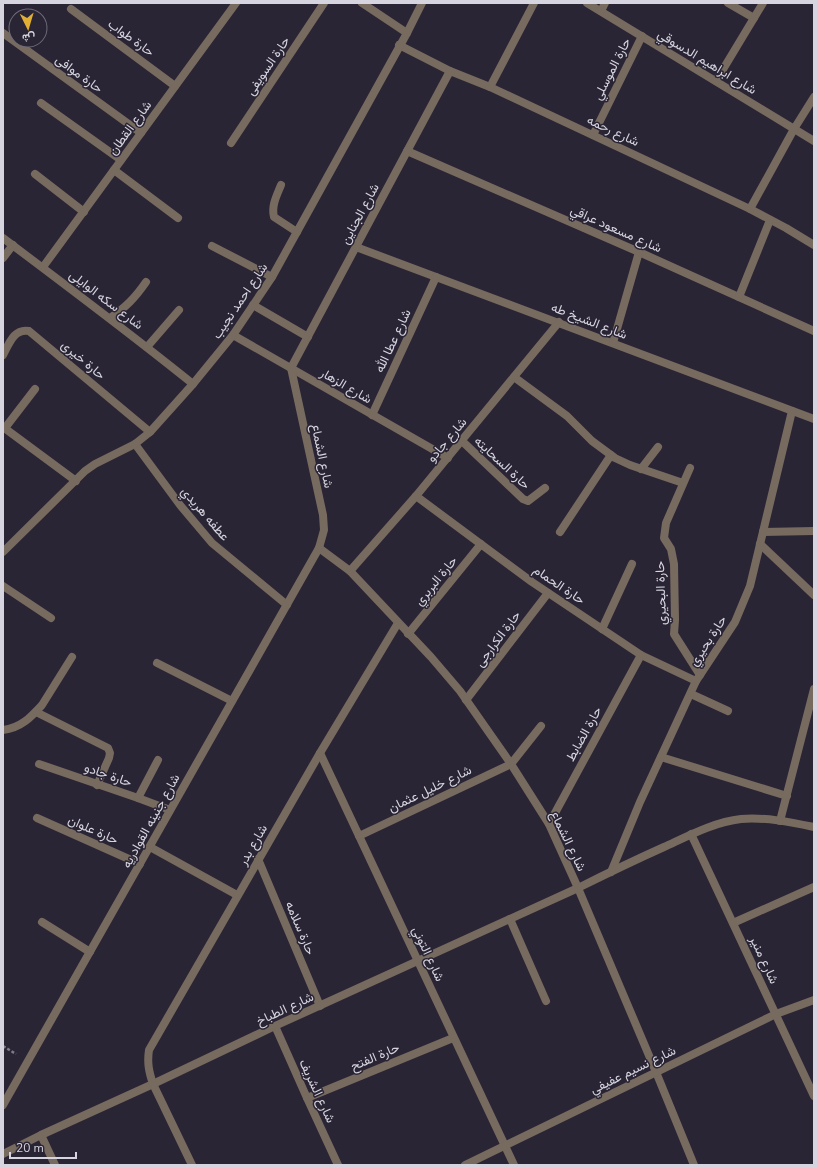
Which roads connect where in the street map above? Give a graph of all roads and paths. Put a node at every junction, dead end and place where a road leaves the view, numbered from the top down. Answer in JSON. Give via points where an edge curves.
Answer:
{"nodes":[{"id":1,"x":236,"y":3,"type":"edge"},
{"id":2,"x":324,"y":3,"type":"edge"},
{"id":3,"x":362,"y":3,"type":"edge"},
{"id":4,"x":422,"y":3,"type":"edge"},
{"id":5,"x":534,"y":3,"type":"edge"},
{"id":6,"x":587,"y":3,"type":"edge"},
{"id":7,"x":605,"y":3,"type":"edge"},
{"id":8,"x":728,"y":3,"type":"edge"},
{"id":9,"x":763,"y":3,"type":"edge"},
{"id":10,"x":71,"y":9,"type":"dead end"},
{"id":11,"x":600,"y":11,"type":"junction"},
{"id":12,"x":754,"y":18,"type":"junction"},
{"id":13,"x":3,"y":33,"type":"edge"},
{"id":14,"x":407,"y":33,"type":"junction"},
{"id":15,"x":642,"y":36,"type":"junction"},
{"id":16,"x":399,"y":46,"type":"junction"},
{"id":17,"x":450,"y":71,"type":"junction"},
{"id":18,"x":716,"y":81,"type":"junction"},
{"id":19,"x":176,"y":86,"type":"junction"},
{"id":20,"x":490,"y":87,"type":"junction"},
{"id":21,"x":814,"y":97,"type":"edge"},
{"id":22,"x":41,"y":103,"type":"dead end"},
{"id":23,"x":794,"y":129,"type":"junction"},
{"id":24,"x":141,"y":133,"type":"junction"},
{"id":25,"x":593,"y":135,"type":"junction"},
{"id":26,"x":814,"y":141,"type":"edge"},
{"id":27,"x":231,"y":143,"type":"dead end"},
{"id":28,"x":407,"y":151,"type":"junction"},
{"id":29,"x":121,"y":160,"type":"junction"},
{"id":30,"x":114,"y":170,"type":"junction"},
{"id":31,"x":35,"y":174,"type":"dead end"},
{"id":32,"x":281,"y":185,"type":"dead end"},
{"id":33,"x":750,"y":209,"type":"junction"},
{"id":34,"x":84,"y":212,"type":"junction"},
{"id":35,"x":178,"y":218,"type":"dead end"},
{"id":36,"x":770,"y":220,"type":"junction"},
{"id":37,"x":296,"y":232,"type":"junction"},
{"id":38,"x":3,"y":238,"type":"edge"},
{"id":39,"x":13,"y":245,"type":"junction"},
{"id":40,"x":814,"y":245,"type":"edge"},
{"id":41,"x":212,"y":246,"type":"dead end"},
{"id":42,"x":356,"y":247,"type":"junction"},
{"id":43,"x":639,"y":252,"type":"junction"},
{"id":44,"x":3,"y":258,"type":"edge"},
{"id":45,"x":43,"y":267,"type":"junction"},
{"id":46,"x":436,"y":277,"type":"junction"},
{"id":47,"x":272,"y":278,"type":"junction"},
{"id":48,"x":146,"y":282,"type":"dead end"},
{"id":49,"x":739,"y":297,"type":"junction"},
{"id":50,"x":253,"y":305,"type":"junction"},
{"id":51,"x":178,"y":310,"type":"dead end"},
{"id":52,"x":110,"y":318,"type":"junction"},
{"id":53,"x":559,"y":322,"type":"junction"},
{"id":54,"x":814,"y":331,"type":"edge"},
{"id":55,"x":233,"y":335,"type":"junction"},
{"id":56,"x":308,"y":337,"type":"junction"},
{"id":57,"x":613,"y":343,"type":"junction"},
{"id":58,"x":147,"y":347,"type":"junction"},
{"id":59,"x":3,"y":355,"type":"edge"},
{"id":60,"x":291,"y":368,"type":"junction"},
{"id":61,"x":514,"y":377,"type":"junction"},
{"id":62,"x":193,"y":384,"type":"junction"},
{"id":63,"x":35,"y":389,"type":"dead end"},
{"id":64,"x":792,"y":411,"type":"junction"},
{"id":65,"x":372,"y":415,"type":"junction"},
{"id":66,"x":814,"y":419,"type":"edge"},
{"id":67,"x":4,"y":427,"type":"edge"},
{"id":68,"x":150,"y":432,"type":"junction"},
{"id":69,"x":462,"y":441,"type":"junction"},
{"id":70,"x":135,"y":444,"type":"junction"},
{"id":71,"x":658,"y":447,"type":"dead end"},
{"id":72,"x":611,"y":455,"type":"junction"},
{"id":73,"x":448,"y":458,"type":"junction"},
{"id":74,"x":690,"y":468,"type":"dead end"},
{"id":75,"x":641,"y":469,"type":"junction"},
{"id":76,"x":76,"y":481,"type":"junction"},
{"id":77,"x":683,"y":483,"type":"junction"},
{"id":78,"x":545,"y":488,"type":"dead end"},
{"id":79,"x":416,"y":496,"type":"junction"},
{"id":80,"x":814,"y":531,"type":"edge"},
{"id":81,"x":560,"y":532,"type":"dead end"},
{"id":82,"x":763,"y":532,"type":"junction"},
{"id":83,"x":481,"y":544,"type":"junction"},
{"id":84,"x":760,"y":544,"type":"junction"},
{"id":85,"x":319,"y":548,"type":"junction"},
{"id":86,"x":3,"y":552,"type":"edge"},
{"id":87,"x":632,"y":564,"type":"dead end"},
{"id":88,"x":350,"y":571,"type":"junction"},
{"id":89,"x":3,"y":586,"type":"edge"},
{"id":90,"x":548,"y":593,"type":"junction"},
{"id":91,"x":814,"y":595,"type":"edge"},
{"id":92,"x":287,"y":605,"type":"junction"},
{"id":93,"x":51,"y":618,"type":"dead end"},
{"id":94,"x":398,"y":623,"type":"junction"},
{"id":95,"x":602,"y":629,"type":"junction"},
{"id":96,"x":408,"y":634,"type":"junction"},
{"id":97,"x":641,"y":655,"type":"junction"},
{"id":98,"x":72,"y":658,"type":"dead end"},
{"id":99,"x":158,"y":663,"type":"dead end"},
{"id":100,"x":698,"y":678,"type":"junction"},
{"id":101,"x":814,"y":689,"type":"edge"},
{"id":102,"x":690,"y":694,"type":"junction"},
{"id":103,"x":466,"y":700,"type":"junction"},
{"id":104,"x":232,"y":701,"type":"junction"},
{"id":105,"x":728,"y":711,"type":"dead end"},
{"id":106,"x":36,"y":712,"type":"junction"},
{"id":107,"x":541,"y":726,"type":"dead end"},
{"id":108,"x":3,"y":730,"type":"edge"},
{"id":109,"x":320,"y":753,"type":"junction"},
{"id":110,"x":661,"y":757,"type":"junction"},
{"id":111,"x":158,"y":760,"type":"dead end"},
{"id":112,"x":39,"y":764,"type":"dead end"},
{"id":113,"x":511,"y":764,"type":"junction"},
{"id":114,"x":97,"y":784,"type":"junction"},
{"id":115,"x":787,"y":796,"type":"junction"},
{"id":116,"x":138,"y":798,"type":"junction"},
{"id":117,"x":170,"y":810,"type":"junction"},
{"id":118,"x":37,"y":818,"type":"dead end"},
{"id":119,"x":780,"y":821,"type":"junction"},
{"id":120,"x":549,"y":824,"type":"junction"},
{"id":121,"x":814,"y":826,"type":"edge"},
{"id":122,"x":691,"y":834,"type":"junction"},
{"id":123,"x":359,"y":836,"type":"junction"},
{"id":124,"x":150,"y":847,"type":"junction"},
{"id":125,"x":258,"y":859,"type":"junction"},
{"id":126,"x":140,"y":864,"type":"junction"},
{"id":127,"x":610,"y":872,"type":"junction"},
{"id":128,"x":814,"y":887,"type":"edge"},
{"id":129,"x":578,"y":888,"type":"junction"},
{"id":130,"x":237,"y":895,"type":"junction"},
{"id":131,"x":510,"y":919,"type":"junction"},
{"id":132,"x":42,"y":922,"type":"dead end"},
{"id":133,"x":733,"y":923,"type":"junction"},
{"id":134,"x":90,"y":952,"type":"junction"},
{"id":135,"x":418,"y":961,"type":"junction"},
{"id":136,"x":814,"y":1000,"type":"edge"},
{"id":137,"x":546,"y":1001,"type":"dead end"},
{"id":138,"x":320,"y":1006,"type":"junction"},
{"id":139,"x":776,"y":1014,"type":"junction"},
{"id":140,"x":275,"y":1026,"type":"junction"},
{"id":141,"x":453,"y":1038,"type":"junction"},
{"id":142,"x":656,"y":1072,"type":"junction"},
{"id":143,"x":153,"y":1084,"type":"junction"},
{"id":144,"x":814,"y":1096,"type":"edge"},
{"id":145,"x":307,"y":1098,"type":"junction"},
{"id":146,"x":3,"y":1105,"type":"edge"},
{"id":147,"x":41,"y":1135,"type":"junction"},
{"id":148,"x":505,"y":1146,"type":"junction"},
{"id":149,"x":3,"y":1154,"type":"edge"},
{"id":150,"x":55,"y":1165,"type":"edge"},
{"id":151,"x":192,"y":1165,"type":"edge"},
{"id":152,"x":338,"y":1165,"type":"edge"},
{"id":153,"x":465,"y":1165,"type":"edge"},
{"id":154,"x":514,"y":1165,"type":"edge"},
{"id":155,"x":694,"y":1165,"type":"edge"}],
"edges":[{"from":1,"to":19,"type":"street","name":"شارع القطان"},
{"from":2,"to":27,"type":"street","name":"حارة السويفى"},
{"from":3,"to":14,"type":"street"},
{"from":4,"to":14,"type":"street","name":"شارع احمد نجيب"},
{"from":5,"to":20,"type":"street"},
{"from":6,"to":11,"type":"street","name":"شارع ابراهيم الدسوقي"},
{"from":7,"to":11,"type":"street"},
{"from":8,"to":12,"type":"street"},
{"from":9,"to":12,"type":"street"},
{"from":10,"to":19,"type":"street","name":"حارة طواب"},
{"from":11,"to":15,"type":"street","name":"شارع ابراهيم الدسوقي"},
{"from":12,"to":18,"type":"street"},
{"from":13,"to":24,"type":"street","name":"حارة موافى"},
{"from":14,"to":16,"type":"street","name":"شارع احمد نجيب"},
{"from":15,"to":18,"type":"street","name":"شارع ابراهيم الدسوقي"},
{"from":15,"to":25,"type":"street","name":"حارة الموسلي"},
{"from":16,"to":17,"type":"street","name":"شارع رحمه"},
{"from":16,"to":37,"type":"street","name":"شارع احمد نجيب"},
{"from":17,"to":20,"type":"street","name":"شارع رحمه"},
{"from":17,"to":28,"type":"street","name":"شارع الجناين"},
{"from":18,"to":23,"type":"street","name":"شارع ابراهيم الدسوقي"},
{"from":19,"to":24,"type":"street","name":"شارع القطان"},
{"from":20,"to":25,"type":"street","name":"شارع رحمه"},
{"from":21,"to":23,"type":"street"},
{"from":22,"to":29,"type":"street"},
{"from":23,"to":26,"type":"street","name":"شارع ابراهيم الدسوقي"},
{"from":23,"to":33,"type":"street"},
{"from":24,"to":29,"type":"street","name":"شارع القطان"},
{"from":25,"to":33,"type":"street","name":"شارع رحمه"},
{"from":28,"to":42,"type":"street","name":"شارع الجناين"},
{"from":28,"to":43,"type":"street","name":"شارع مسعود عراقي"},
{"from":29,"to":30,"type":"street","name":"شارع القطان"},
{"from":30,"to":34,"type":"street","name":"شارع القطان"},
{"from":30,"to":35,"type":"street"},
{"from":31,"to":34,"type":"street"},
{"from":32,"to":37,"type":"street","via":[[272,211],[274,217]]},
{"from":33,"to":36,"type":"street","name":"شارع رحمه"},
{"from":34,"to":45,"type":"street","name":"شارع القطان"},
{"from":36,"to":40,"type":"street","name":"شارع رحمه"},
{"from":36,"to":49,"type":"street"},
{"from":37,"to":47,"type":"street","name":"شارع احمد نجيب"},
{"from":38,"to":39,"type":"street","name":"شارع سكه الوايلى"},
{"from":39,"to":44,"type":"street"},
{"from":39,"to":45,"type":"street","name":"شارع سكه الوايلى"},
{"from":41,"to":47,"type":"street"},
{"from":42,"to":46,"type":"street","name":"شارع الشيخ طه"},
{"from":42,"to":56,"type":"street","name":"شارع الجناين"},
{"from":43,"to":49,"type":"street","name":"شارع مسعود عراقي"},
{"from":43,"to":57,"type":"street"},
{"from":45,"to":52,"type":"street","name":"شارع سكه الوايلى"},
{"from":46,"to":53,"type":"street","name":"شارع الشيخ طه"},
{"from":46,"to":65,"type":"street","name":"شارع عطا الله"},
{"from":47,"to":50,"type":"street","name":"شارع احمد نجيب"},
{"from":48,"to":52,"type":"street","via":[[136,296]]},
{"from":49,"to":54,"type":"street","name":"شارع مسعود عراقي"},
{"from":50,"to":55,"type":"street","name":"شارع احمد نجيب"},
{"from":50,"to":56,"type":"street"},
{"from":51,"to":58,"type":"street"},
{"from":52,"to":58,"type":"street","name":"شارع سكه الوايلى"},
{"from":53,"to":57,"type":"street","name":"شارع الشيخ طه"},
{"from":53,"to":61,"type":"street","name":"شارع جادو"},
{"from":55,"to":60,"type":"street","name":"شارع الزهار"},
{"from":55,"to":62,"type":"street","name":"شارع احمد نجيب"},
{"from":56,"to":60,"type":"street","name":"شارع الجناين"},
{"from":57,"to":64,"type":"street","name":"شارع الشيخ طه"},
{"from":58,"to":62,"type":"street","name":"شارع سكه الوايلى"},
{"from":59,"to":68,"type":"street","name":"حارة خيرى","via":[[15,334],[29,331]]},
{"from":60,"to":65,"type":"street","name":"شارع الزهار"},
{"from":60,"to":85,"type":"street","name":"شارع الشماع","via":[[323,515],[324,530]]},
{"from":61,"to":69,"type":"street","name":"شارع جادو"},
{"from":61,"to":72,"type":"street","via":[[566,416]]},
{"from":62,"to":68,"type":"street","name":"شارع احمد نجيب"},
{"from":63,"to":67,"type":"street"},
{"from":64,"to":66,"type":"street","name":"شارع الشيخ طه"},
{"from":64,"to":82,"type":"street","name":"حارة بحيري"},
{"from":65,"to":73,"type":"street","name":"شارع الزهار"},
{"from":67,"to":76,"type":"street"},
{"from":68,"to":70,"type":"street","name":"شارع احمد نجيب"},
{"from":69,"to":73,"type":"street","name":"شارع جادو"},
{"from":69,"to":78,"type":"street","name":"حارة السحايته","via":[[523,499],[528,501]]},
{"from":70,"to":76,"type":"street","name":"شارع احمد نجيب","via":[[95,464]]},
{"from":70,"to":92,"type":"street","name":"عطفه هريدي","via":[[212,543]]},
{"from":71,"to":75,"type":"street"},
{"from":72,"to":75,"type":"street"},
{"from":72,"to":81,"type":"street"},
{"from":73,"to":79,"type":"street","name":"شارع جادو"},
{"from":74,"to":77,"type":"street","name":"حارة البحيري"},
{"from":75,"to":77,"type":"street"},
{"from":76,"to":86,"type":"street","name":"شارع احمد نجيب"},
{"from":77,"to":100,"type":"street","name":"حارة البحيري","via":[[666,523],[664,538],[671,549],[674,564],[674,634]]},
{"from":79,"to":83,"type":"street","name":"حارة الحمام"},
{"from":79,"to":88,"type":"street","name":"شارع جادو"},
{"from":80,"to":82,"type":"street"},
{"from":82,"to":84,"type":"street","name":"حارة بحيري"},
{"from":83,"to":90,"type":"street","name":"حارة الحمام"},
{"from":83,"to":96,"type":"street","name":"حارة البربري"},
{"from":84,"to":91,"type":"street"},
{"from":84,"to":100,"type":"street","name":"حارة بحيري","via":[[750,586],[736,622]]},
{"from":85,"to":88,"type":"street","name":"شارع الشماع"},
{"from":85,"to":92,"type":"street","name":"شارع جنينه القوادريه"},
{"from":87,"to":95,"type":"street"},
{"from":88,"to":94,"type":"street","name":"شارع الشماع"},
{"from":89,"to":93,"type":"street"},
{"from":90,"to":95,"type":"street","name":"حارة الحمام"},
{"from":90,"to":103,"type":"street","name":"حارة الكرارجى"},
{"from":92,"to":104,"type":"street","name":"شارع جنينه القوادريه"},
{"from":94,"to":96,"type":"street","name":"شارع الشماع"},
{"from":94,"to":109,"type":"street","name":"شارع بدر"},
{"from":95,"to":97,"type":"street","name":"حارة الحمام"},
{"from":96,"to":103,"type":"street","name":"شارع الشماع","via":[[431,657]]},
{"from":97,"to":100,"type":"street","name":"حارة الحمام"},
{"from":97,"to":120,"type":"street","name":"حارة الضابط"},
{"from":98,"to":106,"type":"street"},
{"from":99,"to":104,"type":"street"},
{"from":100,"to":102,"type":"street","name":"حارة بحيري"},
{"from":101,"to":115,"type":"street"},
{"from":102,"to":105,"type":"street"},
{"from":102,"to":110,"type":"street","name":"حارة بحيري"},
{"from":103,"to":113,"type":"street","name":"شارع الشماع"},
{"from":104,"to":117,"type":"street","name":"شارع جنينه القوادريه"},
{"from":106,"to":108,"type":"street","via":[[12,729]]},
{"from":106,"to":114,"type":"street","via":[[108,748],[109,758]]},
{"from":107,"to":113,"type":"street"},
{"from":109,"to":123,"type":"street","name":"شارع التوني"},
{"from":109,"to":125,"type":"street","name":"شارع بدر"},
{"from":110,"to":115,"type":"street"},
{"from":110,"to":127,"type":"street","name":"حارة بحيري"},
{"from":111,"to":116,"type":"street"},
{"from":112,"to":114,"type":"street","name":"حارة جادو"},
{"from":113,"to":120,"type":"street","name":"شارع الشماع"},
{"from":113,"to":123,"type":"street","name":"شارع خليل عثمان"},
{"from":114,"to":116,"type":"street","name":"حارة جادو"},
{"from":115,"to":119,"type":"street"},
{"from":116,"to":117,"type":"street","name":"حارة جادو"},
{"from":117,"to":124,"type":"street","name":"شارع جنينه القوادريه"},
{"from":118,"to":126,"type":"street","name":"حارة علوان"},
{"from":119,"to":121,"type":"street","name":"شارع الطباخ"},
{"from":119,"to":122,"type":"street","name":"شارع الطباخ","via":[[741,819]]},
{"from":120,"to":129,"type":"street","name":"شارع الشماع"},
{"from":122,"to":127,"type":"street","name":"شارع الطباخ"},
{"from":122,"to":133,"type":"street","name":"شارع منير"},
{"from":123,"to":135,"type":"street","name":"شارع التوني"},
{"from":124,"to":126,"type":"street","name":"شارع جنينه القوادريه"},
{"from":124,"to":130,"type":"street"},
{"from":125,"to":130,"type":"street","name":"شارع بدر"},
{"from":125,"to":138,"type":"street","name":"حارة سلامه"},
{"from":126,"to":134,"type":"street","name":"شارع جنينه القوادريه"},
{"from":127,"to":129,"type":"street","name":"شارع الطباخ"},
{"from":128,"to":133,"type":"street"},
{"from":129,"to":131,"type":"street","name":"شارع الطباخ"},
{"from":129,"to":142,"type":"street","name":"شارع الشماع"},
{"from":130,"to":143,"type":"street","name":"شارع بدر","via":[[149,1050],[148,1070]]},
{"from":131,"to":135,"type":"street","name":"شارع الطباخ"},
{"from":131,"to":137,"type":"street"},
{"from":132,"to":134,"type":"street"},
{"from":133,"to":139,"type":"street","name":"شارع منير"},
{"from":134,"to":146,"type":"street","name":"شارع جنينه القوادريه"},
{"from":135,"to":138,"type":"street","name":"شارع الطباخ"},
{"from":135,"to":141,"type":"street","name":"شارع التوني"},
{"from":136,"to":139,"type":"street","name":"شارع نسيم عفيفي"},
{"from":138,"to":140,"type":"street","name":"شارع الطباخ"},
{"from":139,"to":142,"type":"street","name":"شارع نسيم عفيفي"},
{"from":139,"to":144,"type":"street","name":"شارع منير"},
{"from":140,"to":143,"type":"street","name":"شارع الطباخ"},
{"from":140,"to":145,"type":"street","name":"شارع الشريف"},
{"from":141,"to":145,"type":"street","name":"حارة الفتح"},
{"from":141,"to":148,"type":"street","name":"شارع التوني"},
{"from":142,"to":148,"type":"street","name":"شارع نسيم عفيفي"},
{"from":142,"to":155,"type":"street","name":"شارع الشماع"},
{"from":143,"to":147,"type":"street","name":"شارع الطباخ"},
{"from":143,"to":151,"type":"street","name":"شارع بدر"},
{"from":145,"to":152,"type":"street","name":"شارع الشريف"},
{"from":147,"to":149,"type":"street","name":"شارع الطباخ"},
{"from":147,"to":150,"type":"street"},
{"from":148,"to":153,"type":"street","name":"شارع نسيم عفيفي"},
{"from":148,"to":154,"type":"street","name":"شارع التوني"}]}
